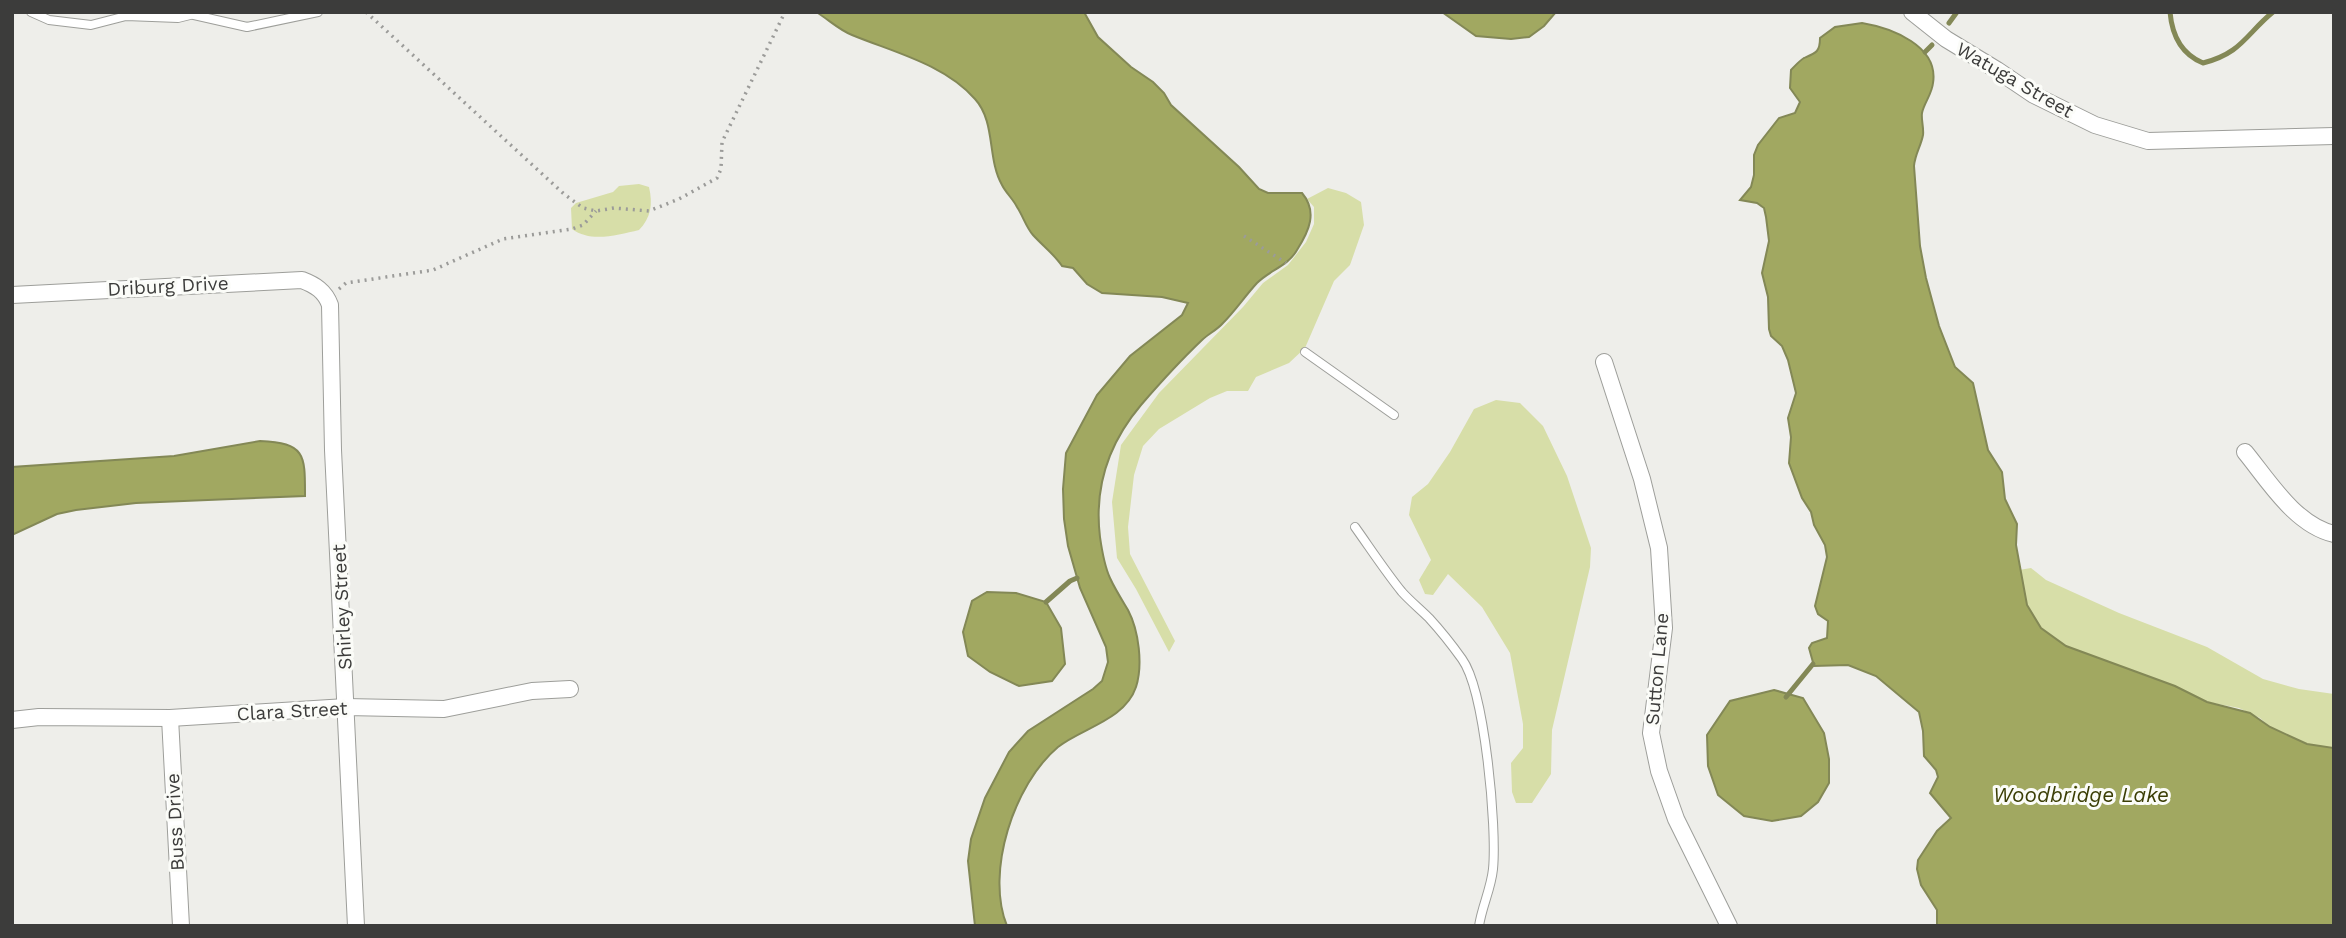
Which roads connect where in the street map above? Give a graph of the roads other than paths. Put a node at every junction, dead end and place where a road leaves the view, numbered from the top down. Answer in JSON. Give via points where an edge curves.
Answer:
{"nodes":[{"id":1,"x":32,"y":12,"type":"edge"},
{"id":2,"x":318,"y":12,"type":"edge"},
{"id":3,"x":1912,"y":12,"type":"edge"},
{"id":4,"x":198,"y":14,"type":"edge"},
{"id":5,"x":2334,"y":136,"type":"edge"},
{"id":6,"x":12,"y":295,"type":"edge"},
{"id":7,"x":325,"y":295,"type":"joint"},
{"id":8,"x":1305,"y":352,"type":"dead end"},
{"id":9,"x":1604,"y":362,"type":"dead end"},
{"id":10,"x":1394,"y":415,"type":"dead end"},
{"id":11,"x":2245,"y":452,"type":"dead end"},
{"id":12,"x":1355,"y":527,"type":"dead end"},
{"id":13,"x":2334,"y":534,"type":"edge"},
{"id":14,"x":570,"y":689,"type":"dead end"},
{"id":15,"x":346,"y":707,"type":"junction"},
{"id":16,"x":170,"y":718,"type":"junction"},
{"id":17,"x":12,"y":720,"type":"edge"},
{"id":18,"x":181,"y":926,"type":"edge"},
{"id":19,"x":356,"y":926,"type":"edge"},
{"id":20,"x":1479,"y":926,"type":"edge"},
{"id":21,"x":1729,"y":926,"type":"edge"}],
"edges":[{"from":1,"to":4,"type":"lane","via":[[49,20],[91,24],[126,16]]},
{"from":2,"to":4,"type":"lane","via":[[247,27]]},
{"from":3,"to":5,"type":"street","name":"Watuga Street","via":[[2034,95],[2095,125],[2148,141]]},
{"from":6,"to":7,"type":"street","name":"Driburg Drive","via":[[302,280]]},
{"from":7,"to":15,"type":"street","name":"Shirley Street","via":[[330,305]]},
{"from":8,"to":10,"type":"lane"},
{"from":9,"to":21,"type":"street","name":"Sutton Lane","via":[[1659,548],[1664,628],[1651,733],[1659,771],[1676,819]]},
{"from":11,"to":13,"type":"street","via":[[2302,517]]},
{"from":12,"to":20,"type":"lane","via":[[1402,592],[1464,662],[1475,691],[1486,752],[1494,848]]},
{"from":14,"to":15,"type":"street","name":"Clara Street","via":[[532,691],[444,709]]},
{"from":15,"to":16,"type":"street","name":"Clara Street"},
{"from":15,"to":19,"type":"street","name":"Shirley Street"},
{"from":16,"to":17,"type":"street","name":"Clara Street"},
{"from":16,"to":18,"type":"street","name":"Buss Drive"}]}
